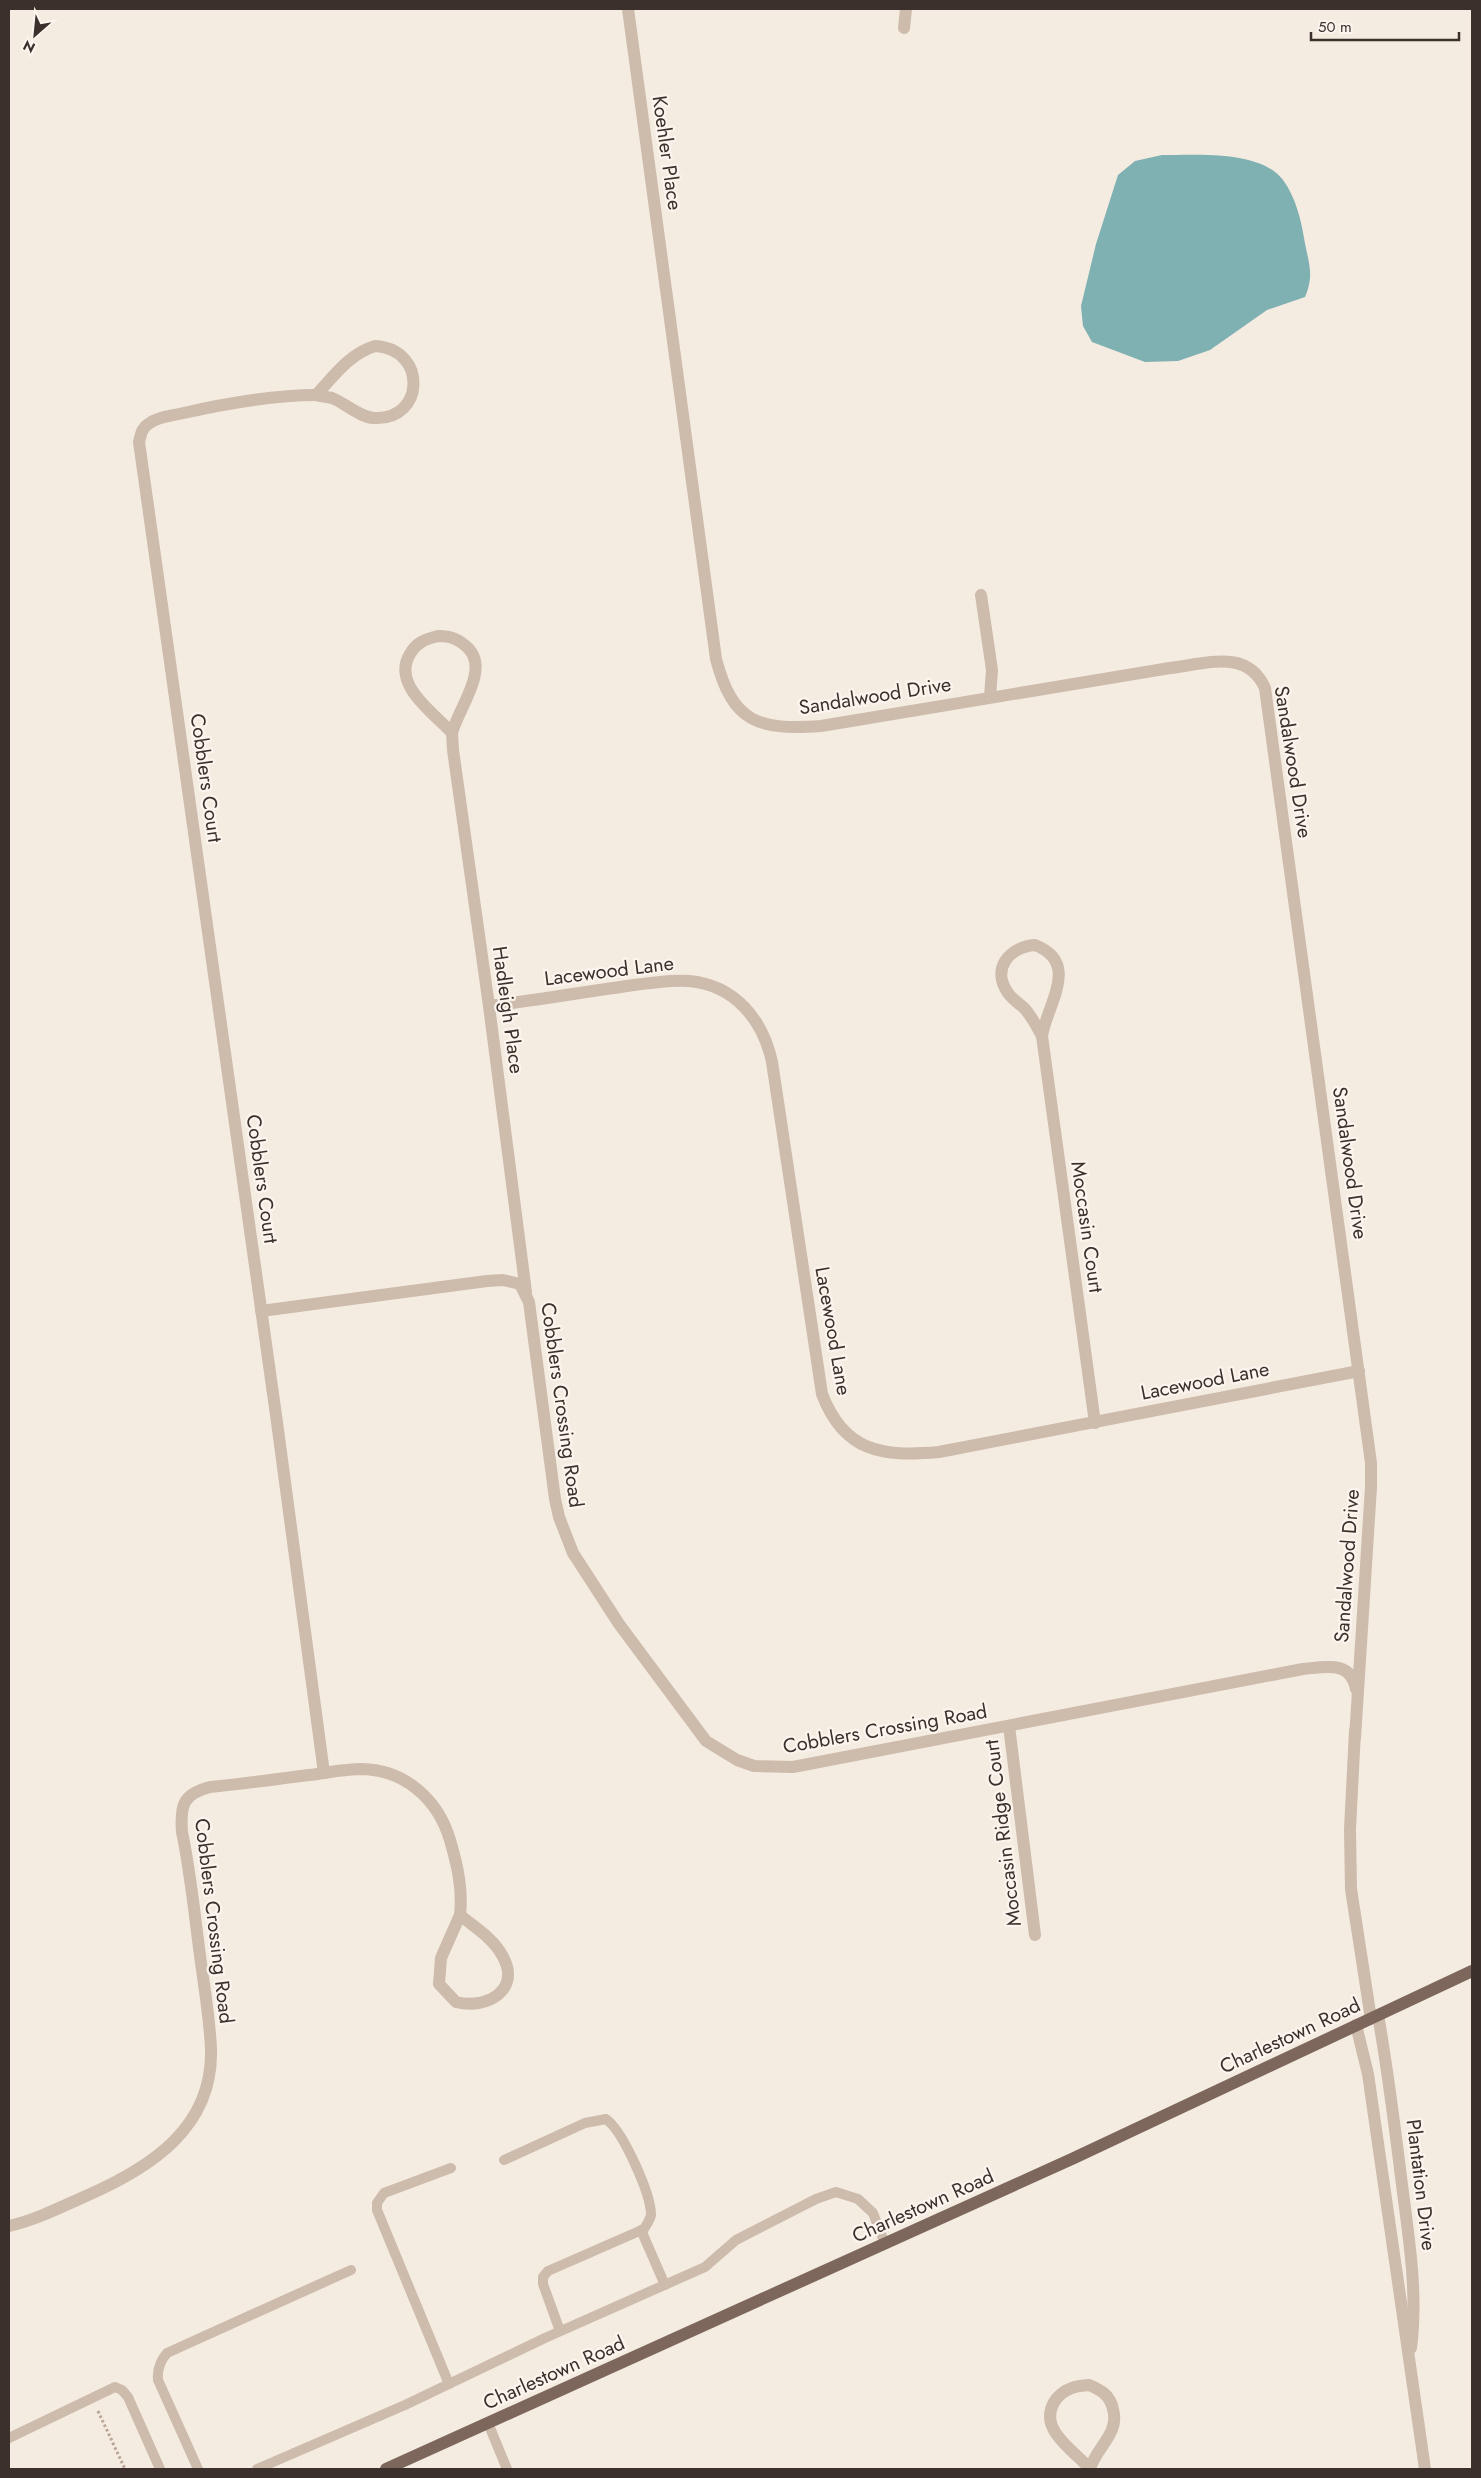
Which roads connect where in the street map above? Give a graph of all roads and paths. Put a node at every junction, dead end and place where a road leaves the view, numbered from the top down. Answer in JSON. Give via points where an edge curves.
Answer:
{"nodes":[{"id":1,"x":628,"y":9,"type":"edge"},
{"id":2,"x":906,"y":9,"type":"edge"},
{"id":3,"x":904,"y":28,"type":"dead end"},
{"id":4,"x":670,"y":302,"type":"joint"},
{"id":5,"x":316,"y":395,"type":"junction"},
{"id":6,"x":981,"y":595,"type":"dead end"},
{"id":7,"x":990,"y":697,"type":"junction"},
{"id":8,"x":452,"y":733,"type":"junction"},
{"id":9,"x":489,"y":1006,"type":"junction"},
{"id":10,"x":1042,"y":1036,"type":"junction"},
{"id":11,"x":526,"y":1292,"type":"junction"},
{"id":12,"x":262,"y":1311,"type":"junction"},
{"id":13,"x":1359,"y":1370,"type":"junction"},
{"id":14,"x":1095,"y":1423,"type":"junction"},
{"id":15,"x":1009,"y":1726,"type":"junction"},
{"id":16,"x":1355,"y":1738,"type":"junction"},
{"id":17,"x":324,"y":1773,"type":"junction"},
{"id":18,"x":460,"y":1915,"type":"junction"},
{"id":19,"x":1035,"y":1935,"type":"dead end"},
{"id":20,"x":1472,"y":1971,"type":"edge"},
{"id":21,"x":1374,"y":2017,"type":"junction"},
{"id":22,"x":1356,"y":2025,"type":"junction"},
{"id":23,"x":504,"y":2160,"type":"dead end"},
{"id":24,"x":450,"y":2168,"type":"dead end"},
{"id":25,"x":9,"y":2226,"type":"edge"},
{"id":26,"x":641,"y":2230,"type":"junction"},
{"id":27,"x":885,"y":2244,"type":"junction"},
{"id":28,"x":351,"y":2270,"type":"dead end"},
{"id":29,"x":665,"y":2285,"type":"junction"},
{"id":30,"x":560,"y":2331,"type":"junction"},
{"id":31,"x":1409,"y":2361,"type":"junction"},
{"id":32,"x":449,"y":2384,"type":"junction"},
{"id":33,"x":89,"y":2415,"type":"dead end"},
{"id":34,"x":488,"y":2423,"type":"junction"},
{"id":35,"x":9,"y":2438,"type":"edge"},
{"id":36,"x":1081,"y":2458,"type":"joint"},
{"id":37,"x":125,"y":2469,"type":"edge"},
{"id":38,"x":160,"y":2469,"type":"edge"},
{"id":39,"x":198,"y":2469,"type":"edge"},
{"id":40,"x":257,"y":2469,"type":"edge"},
{"id":41,"x":386,"y":2469,"type":"edge"},
{"id":42,"x":507,"y":2469,"type":"edge"},
{"id":43,"x":1425,"y":2469,"type":"edge"}],
"edges":[{"from":1,"to":4,"type":"street","name":"Koehler Place"},
{"from":2,"to":3,"type":"street"},
{"from":4,"to":7,"type":"street","name":"Sandalwood Drive","via":[[716,659],[728,696],[739,710],[784,728],[821,726]]},
{"from":5,"to":5,"type":"street","name":"Cobblers Court","via":[[331,398],[372,418],[386,418],[399,412],[408,402],[414,390],[414,377],[400,353],[388,347],[375,346],[352,358]]},
{"from":5,"to":12,"type":"street","name":"Cobblers Court","via":[[207,408],[160,418],[142,430],[139,442]]},
{"from":6,"to":7,"type":"street","via":[[992,670]]},
{"from":7,"to":13,"type":"street","name":"Sandalwood Drive","via":[[1223,662],[1237,662],[1259,675],[1265,688],[1276,763]]},
{"from":8,"to":8,"type":"street","name":"Hadleigh Place","via":[[475,679],[476,664],[463,642],[451,636],[438,636],[425,639],[414,647],[408,657],[406,675],[422,704]]},
{"from":8,"to":9,"type":"street","name":"Hadleigh Place"},
{"from":9,"to":11,"type":"street","name":"Hadleigh Place"},
{"from":9,"to":14,"type":"street","name":"Lacewood Lane","via":[[628,986],[689,981],[724,991],[751,1012],[768,1043],[772,1062],[822,1394],[829,1413],[857,1441],[875,1450],[895,1454],[924,1454]]},
{"from":10,"to":10,"type":"street","name":"Moccasin Court","via":[[1060,983],[1059,971],[1055,959],[1046,949],[1035,945],[1023,946],[1013,950],[1005,960],[1002,981],[1007,992],[1031,1016]]},
{"from":10,"to":14,"type":"street","name":"Moccasin Court"},
{"from":11,"to":12,"type":"street","name":"Cobblers Crossing Road","via":[[520,1284],[503,1280]]},
{"from":11,"to":15,"type":"street","name":"Cobblers Crossing Road","via":[[556,1499],[566,1536],[619,1624],[706,1741],[737,1760],[754,1766],[787,1767]]},
{"from":12,"to":17,"type":"street"},
{"from":13,"to":14,"type":"street","name":"Lacewood Lane"},
{"from":13,"to":16,"type":"street","name":"Sandalwood Drive","via":[[1371,1487]]},
{"from":15,"to":16,"type":"street","name":"Cobblers Crossing Road","via":[[1276,1673],[1332,1666],[1349,1672],[1354,1680]]},
{"from":15,"to":19,"type":"street","name":"Moccasin Ridge Court"},
{"from":16,"to":21,"type":"street","name":"Cobblers Crossing Road","via":[[1350,1829],[1351,1889]]},
{"from":17,"to":18,"type":"street","name":"Cobblers Crossing Road","via":[[362,1769],[380,1771],[413,1785],[427,1797],[439,1812],[456,1859],[461,1890]]},
{"from":17,"to":25,"type":"street","name":"Cobblers Crossing Road","via":[[210,1786],[188,1796],[182,1807],[182,1832],[211,2052],[202,2097],[180,2135],[146,2165],[102,2189]]},
{"from":18,"to":18,"type":"street","via":[[441,1958],[440,1984],[456,2002],[479,2005],[489,2002],[504,1986],[507,1966],[495,1944]]},
{"from":20,"to":21,"type":"main road","name":"Charlestown Road"},
{"from":21,"to":22,"type":"main road","name":"Charlestown Road"},
{"from":21,"to":31,"type":"street","name":"Plantation Drive","via":[[1387,2068],[1414,2275]]},
{"from":22,"to":27,"type":"main road","name":"Charlestown Road"},
{"from":22,"to":31,"type":"street","name":"Plantation Drive","via":[[1368,2074]]},
{"from":23,"to":26,"type":"lane","via":[[585,2123],[606,2119],[625,2144],[644,2189],[651,2216]]},
{"from":24,"to":32,"type":"lane","via":[[384,2193],[377,2203],[377,2210]]},
{"from":26,"to":29,"type":"lane"},
{"from":26,"to":30,"type":"lane","via":[[548,2271],[543,2277]]},
{"from":27,"to":29,"type":"lane","via":[[873,2213],[866,2205],[836,2192],[736,2240],[705,2267]]},
{"from":27,"to":34,"type":"main road","name":"Charlestown Road"},
{"from":28,"to":39,"type":"lane","via":[[167,2352],[162,2358],[158,2380]]},
{"from":29,"to":30,"type":"lane"},
{"from":30,"to":32,"type":"lane"},
{"from":31,"to":43,"type":"street","name":"Plantation Drive"},
{"from":32,"to":40,"type":"lane"},
{"from":33,"to":37,"type":"path","via":[[98,2410]]},
{"from":34,"to":41,"type":"main road","name":"Charlestown Road"},
{"from":34,"to":42,"type":"lane"},
{"from":35,"to":38,"type":"lane","via":[[115,2387],[128,2397]]},
{"from":36,"to":36,"type":"street","via":[[1090,2469],[1092,2459],[1113,2428],[1115,2416],[1111,2402],[1102,2391],[1089,2386],[1074,2386],[1062,2393],[1054,2403],[1051,2415],[1052,2430]]}]}
